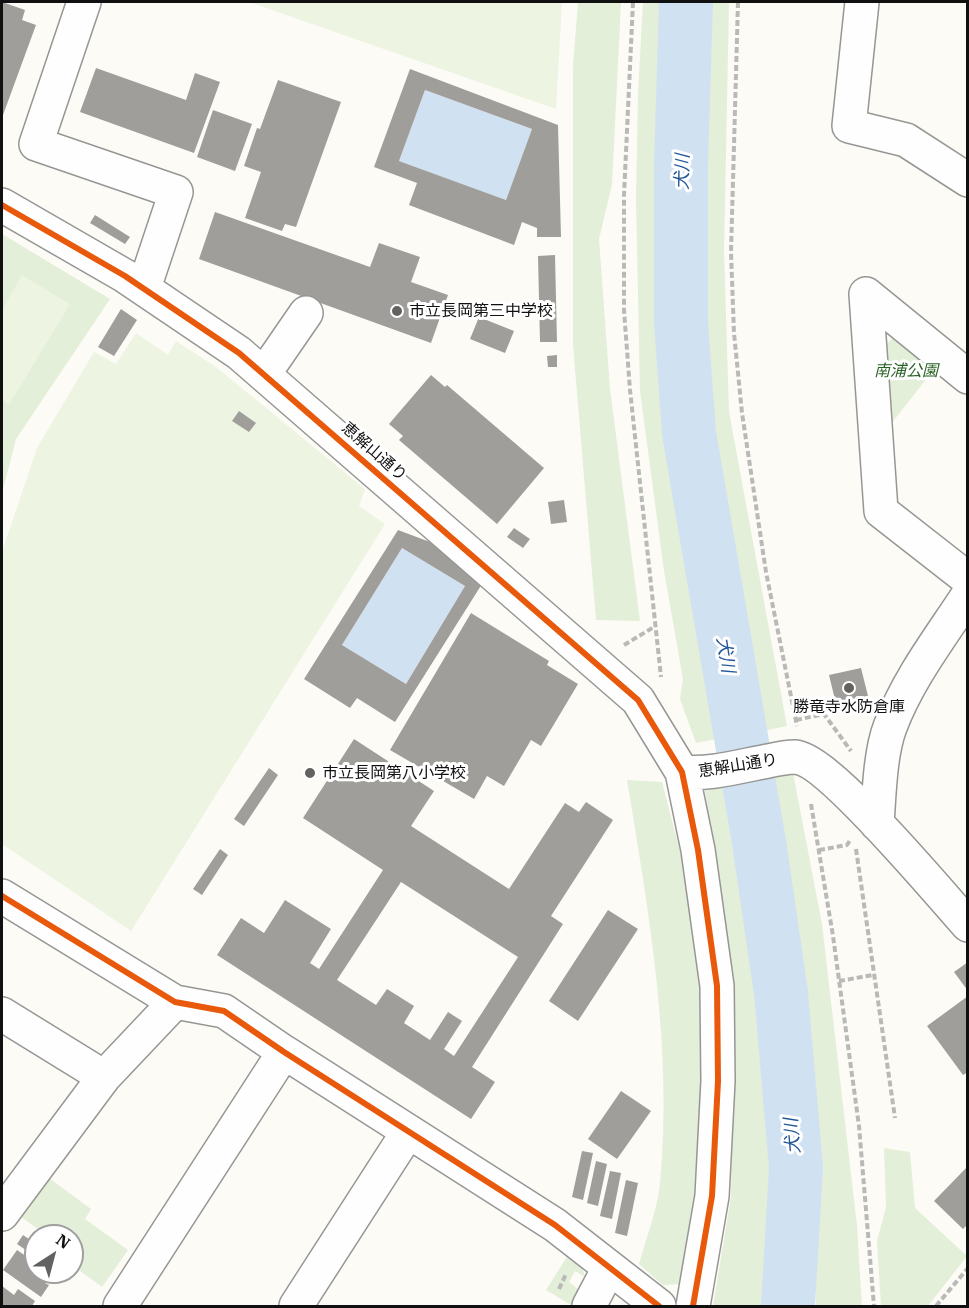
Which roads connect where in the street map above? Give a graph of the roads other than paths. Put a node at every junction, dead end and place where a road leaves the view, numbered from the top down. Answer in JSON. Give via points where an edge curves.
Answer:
{"nodes":[{"id":1,"x":84,"y":2,"type":"edge"},
{"id":2,"x":862,"y":2,"type":"edge"},
{"id":3,"x":968,"y":180,"type":"edge"},
{"id":4,"x":2,"y":205,"type":"edge"},
{"id":5,"x":144,"y":288,"type":"junction"},
{"id":6,"x":306,"y":313,"type":"dead end"},
{"id":7,"x":264,"y":374,"type":"junction"},
{"id":8,"x":968,"y":377,"type":"edge"},
{"id":9,"x":968,"y":579,"type":"edge"},
{"id":10,"x":968,"y":595,"type":"edge"},
{"id":11,"x":958,"y":631,"type":"edge"},
{"id":12,"x":690,"y":773,"type":"junction"},
{"id":13,"x":866,"y":829,"type":"junction"},
{"id":14,"x":2,"y":896,"type":"edge"},
{"id":15,"x":968,"y":926,"type":"edge"},
{"id":16,"x":175,"y":1002,"type":"junction"},
{"id":17,"x":2,"y":1014,"type":"edge"},
{"id":18,"x":284,"y":1052,"type":"junction"},
{"id":19,"x":104,"y":1077,"type":"junction"},
{"id":20,"x":408,"y":1132,"type":"junction"},
{"id":21,"x":3,"y":1206,"type":"edge"},
{"id":22,"x":609,"y":1268,"type":"junction"},
{"id":23,"x":120,"y":1306,"type":"edge"},
{"id":24,"x":296,"y":1306,"type":"edge"},
{"id":25,"x":589,"y":1306,"type":"edge"},
{"id":26,"x":658,"y":1306,"type":"edge"},
{"id":27,"x":693,"y":1306,"type":"edge"}],
"edges":[{"from":1,"to":5,"type":"street","via":[[36,144],[176,192]]},
{"from":2,"to":3,"type":"street","via":[[849,126],[906,140]]},
{"from":4,"to":5,"type":"street","name":"恵解山通り"},
{"from":5,"to":7,"type":"street","name":"恵解山通り","via":[[239,352]]},
{"from":6,"to":7,"type":"street"},
{"from":7,"to":12,"type":"street","name":"恵解山通り","via":[[638,700]]},
{"from":8,"to":9,"type":"street","via":[[866,294],[881,511]]},
{"from":10,"to":11,"type":"street"},
{"from":11,"to":13,"type":"street","via":[[915,674],[889,729]]},
{"from":12,"to":13,"type":"street","name":"恵解山通り","via":[[792,743],[804,759],[825,772]]},
{"from":12,"to":27,"type":"street","via":[[717,986],[718,1081],[712,1196]]},
{"from":13,"to":15,"type":"street","name":"恵解山通り"},
{"from":14,"to":16,"type":"street"},
{"from":16,"to":18,"type":"street","via":[[224,1011]]},
{"from":16,"to":19,"type":"street"},
{"from":17,"to":19,"type":"street"},
{"from":18,"to":20,"type":"street"},
{"from":18,"to":23,"type":"street"},
{"from":19,"to":21,"type":"street"},
{"from":20,"to":22,"type":"street","via":[[555,1225]]},
{"from":20,"to":24,"type":"street"},
{"from":22,"to":25,"type":"street"},
{"from":22,"to":26,"type":"street"}]}
